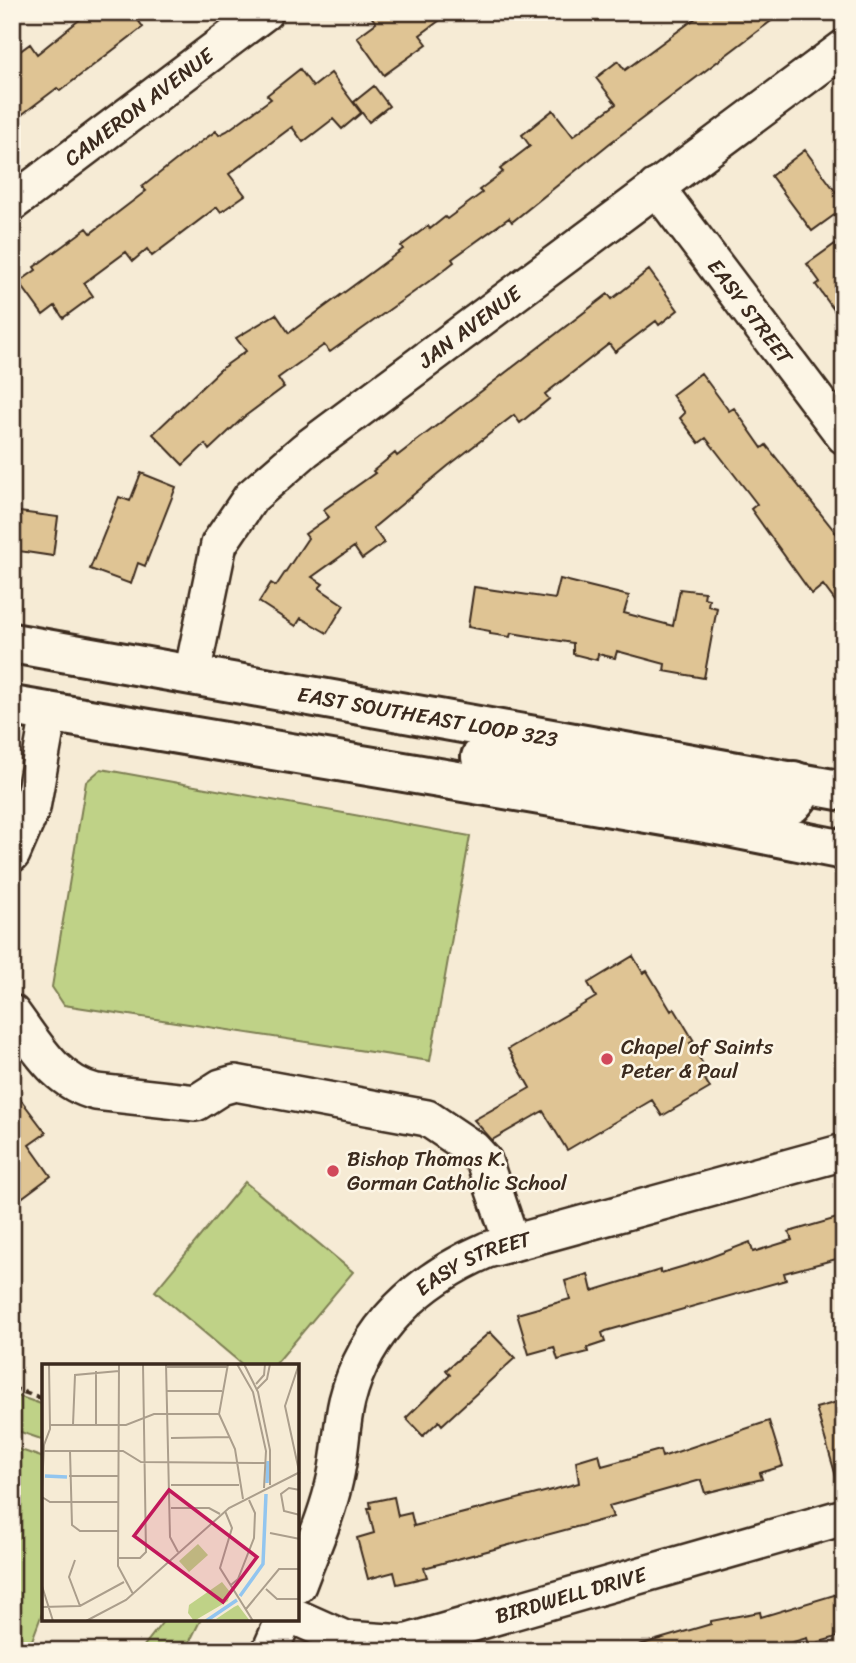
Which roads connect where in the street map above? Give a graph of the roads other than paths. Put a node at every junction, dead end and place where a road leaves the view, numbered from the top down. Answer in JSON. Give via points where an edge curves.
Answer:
{"nodes":[{"id":1,"x":265,"y":12,"type":"edge"},
{"id":2,"x":844,"y":48,"type":"edge"},
{"id":3,"x":656,"y":187,"type":"junction"},
{"id":4,"x":12,"y":203,"type":"edge"},
{"id":5,"x":844,"y":436,"type":"edge"},
{"id":6,"x":12,"y":643,"type":"edge"},
{"id":7,"x":57,"y":651,"type":"junction"},
{"id":8,"x":12,"y":655,"type":"edge"},
{"id":9,"x":192,"y":674,"type":"junction"},
{"id":10,"x":31,"y":710,"type":"edge"},
{"id":11,"x":323,"y":757,"type":"junction"},
{"id":12,"x":794,"y":781,"type":"junction"},
{"id":13,"x":844,"y":791,"type":"edge"},
{"id":14,"x":844,"y":850,"type":"edge"},
{"id":15,"x":12,"y":854,"type":"edge"},
{"id":16,"x":12,"y":1013,"type":"edge"},
{"id":17,"x":844,"y":1152,"type":"edge"},
{"id":18,"x":512,"y":1243,"type":"junction"},
{"id":19,"x":844,"y":1517,"type":"edge"},
{"id":20,"x":299,"y":1582,"type":"edge"},
{"id":21,"x":299,"y":1619,"type":"edge"},
{"id":22,"x":283,"y":1621,"type":"edge"},
{"id":23,"x":270,"y":1651,"type":"edge"}],
"edges":[{"from":1,"to":4,"type":"street","name":"CAMERON AVENUE"},
{"from":2,"to":3,"type":"street","name":"JAN AVENUE"},
{"from":3,"to":5,"type":"street","name":"EASY STREET"},
{"from":3,"to":9,"type":"street","name":"JAN AVENUE","via":[[305,450],[251,497],[219,544]]},
{"from":6,"to":7,"type":"highway","name":"EAST SOUTHEAST LOOP 323"},
{"from":7,"to":8,"type":"highway"},
{"from":7,"to":9,"type":"highway","name":"EAST SOUTHEAST LOOP 323"},
{"from":9,"to":12,"type":"highway","name":"EAST SOUTHEAST LOOP 323"},
{"from":10,"to":11,"type":"highway"},
{"from":10,"to":15,"type":"street","via":[[32,808]]},
{"from":11,"to":12,"type":"highway","via":[[419,746],[776,807],[785,807],[798,797]]},
{"from":11,"to":14,"type":"highway"},
{"from":12,"to":13,"type":"highway","name":"EAST SOUTHEAST LOOP 323"},
{"from":16,"to":18,"type":"street","via":[[53,1068],[83,1089],[186,1104],[235,1083],[427,1118],[484,1161]]},
{"from":17,"to":18,"type":"street","name":"EASY STREET"},
{"from":18,"to":20,"type":"street","name":"EASY STREET","via":[[432,1278],[377,1335],[351,1388],[331,1497]]},
{"from":19,"to":21,"type":"street","name":"BIRDWELL DRIVE","via":[[404,1643],[345,1639]]},
{"from":22,"to":23,"type":"street"}]}
